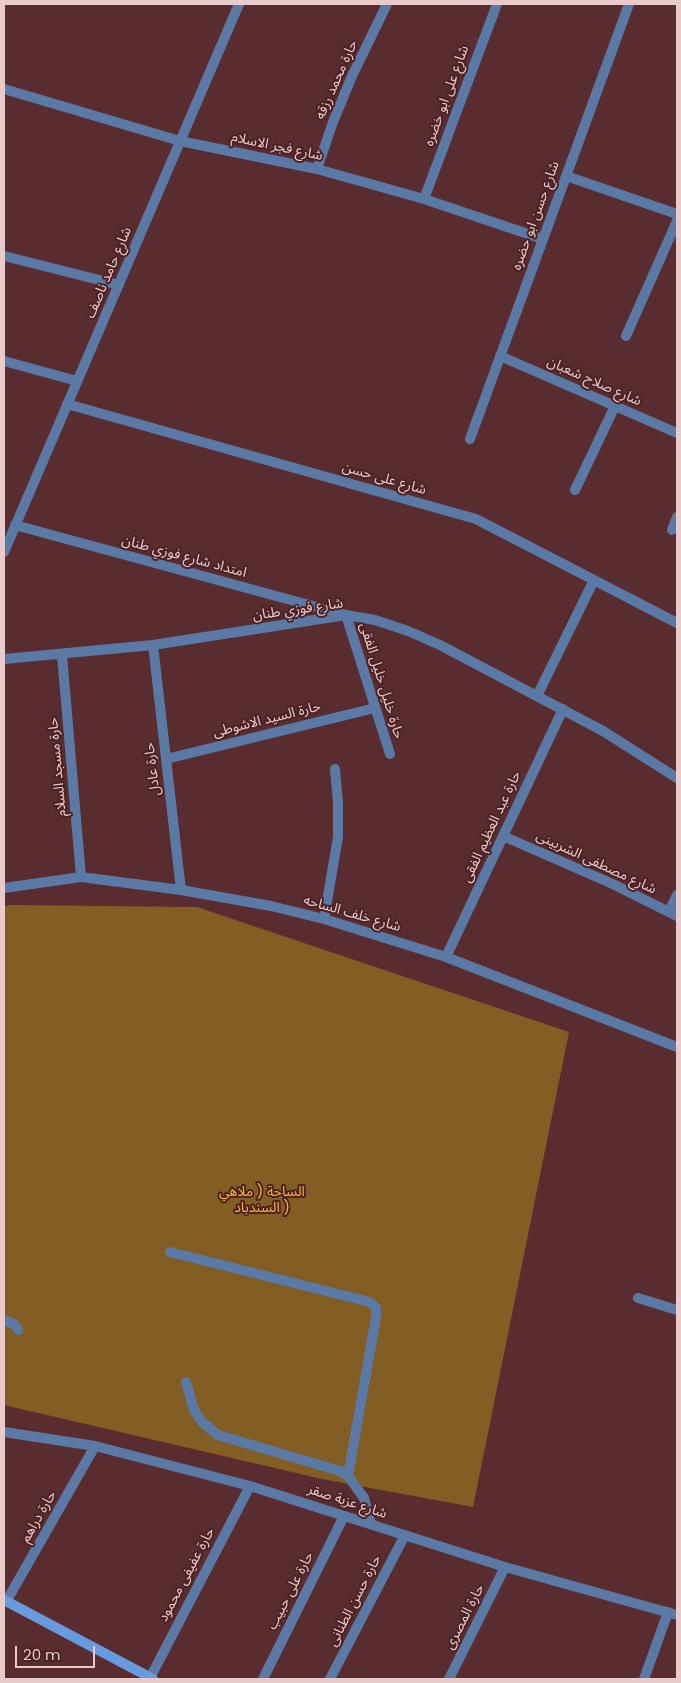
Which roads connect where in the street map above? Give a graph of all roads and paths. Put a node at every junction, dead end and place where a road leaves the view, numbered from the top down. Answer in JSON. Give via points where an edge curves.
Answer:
{"nodes":[{"id":1,"x":239,"y":4,"type":"edge"},
{"id":2,"x":387,"y":4,"type":"edge"},
{"id":3,"x":496,"y":4,"type":"edge"},
{"id":4,"x":629,"y":4,"type":"edge"},
{"id":5,"x":4,"y":89,"type":"edge"},
{"id":6,"x":180,"y":141,"type":"junction"},
{"id":7,"x":317,"y":169,"type":"junction"},
{"id":8,"x":566,"y":176,"type":"junction"},
{"id":9,"x":424,"y":199,"type":"junction"},
{"id":10,"x":677,"y":214,"type":"edge"},
{"id":11,"x":677,"y":221,"type":"edge"},
{"id":12,"x":543,"y":240,"type":"junction"},
{"id":13,"x":4,"y":256,"type":"edge"},
{"id":14,"x":119,"y":285,"type":"junction"},
{"id":15,"x":626,"y":336,"type":"dead end"},
{"id":16,"x":500,"y":356,"type":"junction"},
{"id":17,"x":4,"y":362,"type":"edge"},
{"id":18,"x":78,"y":381,"type":"junction"},
{"id":19,"x":67,"y":404,"type":"junction"},
{"id":20,"x":615,"y":406,"type":"junction"},
{"id":21,"x":677,"y":433,"type":"edge"},
{"id":22,"x":470,"y":438,"type":"dead end"},
{"id":23,"x":575,"y":490,"type":"dead end"},
{"id":24,"x":677,"y":517,"type":"edge"},
{"id":25,"x":15,"y":525,"type":"junction"},
{"id":26,"x":672,"y":530,"type":"dead end"},
{"id":27,"x":4,"y":552,"type":"edge"},
{"id":28,"x":594,"y":580,"type":"junction"},
{"id":29,"x":346,"y":615,"type":"junction"},
{"id":30,"x":677,"y":623,"type":"edge"},
{"id":31,"x":153,"y":645,"type":"junction"},
{"id":32,"x":62,"y":655,"type":"junction"},
{"id":33,"x":4,"y":658,"type":"edge"},
{"id":34,"x":537,"y":696,"type":"junction"},
{"id":35,"x":375,"y":708,"type":"junction"},
{"id":36,"x":564,"y":710,"type":"junction"},
{"id":37,"x":390,"y":754,"type":"dead end"},
{"id":38,"x":166,"y":759,"type":"junction"},
{"id":39,"x":335,"y":769,"type":"dead end"},
{"id":40,"x":677,"y":778,"type":"edge"},
{"id":41,"x":503,"y":836,"type":"junction"},
{"id":42,"x":81,"y":877,"type":"junction"},
{"id":43,"x":4,"y":888,"type":"edge"},
{"id":44,"x":181,"y":890,"type":"junction"},
{"id":45,"x":677,"y":895,"type":"edge"},
{"id":46,"x":673,"y":914,"type":"edge"},
{"id":47,"x":324,"y":919,"type":"junction"},
{"id":48,"x":446,"y":957,"type":"junction"},
{"id":49,"x":677,"y":1047,"type":"edge"},
{"id":50,"x":170,"y":1252,"type":"dead end"},
{"id":51,"x":638,"y":1298,"type":"dead end"},
{"id":52,"x":677,"y":1310,"type":"edge"},
{"id":53,"x":4,"y":1320,"type":"edge"},
{"id":54,"x":18,"y":1330,"type":"dead end"},
{"id":55,"x":186,"y":1382,"type":"dead end"},
{"id":56,"x":4,"y":1432,"type":"edge"},
{"id":57,"x":95,"y":1446,"type":"junction"},
{"id":58,"x":348,"y":1476,"type":"junction"},
{"id":59,"x":250,"y":1486,"type":"junction"},
{"id":60,"x":344,"y":1516,"type":"junction"},
{"id":61,"x":371,"y":1524,"type":"junction"},
{"id":62,"x":405,"y":1536,"type":"junction"},
{"id":63,"x":505,"y":1568,"type":"junction"},
{"id":64,"x":5,"y":1601,"type":"edge"},
{"id":65,"x":673,"y":1613,"type":"edge"},
{"id":66,"x":151,"y":1678,"type":"edge"},
{"id":67,"x":263,"y":1679,"type":"edge"},
{"id":68,"x":330,"y":1679,"type":"edge"},
{"id":69,"x":449,"y":1679,"type":"edge"},
{"id":70,"x":644,"y":1679,"type":"edge"}],
"edges":[{"from":1,"to":6,"type":"street","name":"شارع حامد ناصف"},
{"from":2,"to":7,"type":"street","name":"حارة محمد رزقه","via":[[352,76]]},
{"from":3,"to":9,"type":"street","name":"شارع على ابو خضره"},
{"from":4,"to":8,"type":"street","name":"شارع حسن ابو حضره"},
{"from":5,"to":6,"type":"street","name":"شارع فجر الاسلام"},
{"from":6,"to":7,"type":"street","name":"شارع فجر الاسلام"},
{"from":6,"to":14,"type":"street","name":"شارع حامد ناصف"},
{"from":7,"to":9,"type":"street","name":"شارع فجر الاسلام"},
{"from":8,"to":10,"type":"street"},
{"from":8,"to":12,"type":"street","name":"شارع حسن ابو حضره"},
{"from":9,"to":12,"type":"street","name":"شارع فجر الاسلام"},
{"from":11,"to":15,"type":"street"},
{"from":12,"to":16,"type":"street","name":"شارع حسن ابو حضره"},
{"from":13,"to":14,"type":"street"},
{"from":14,"to":18,"type":"street","name":"شارع حامد ناصف"},
{"from":16,"to":20,"type":"street","name":"شارع صلاح شعبان"},
{"from":16,"to":22,"type":"street","name":"شارع حسن ابو حضره"},
{"from":17,"to":18,"type":"street"},
{"from":18,"to":19,"type":"street","name":"شارع حامد ناصف"},
{"from":19,"to":25,"type":"street","name":"شارع حامد ناصف"},
{"from":19,"to":28,"type":"street","name":"شارع على حسن","via":[[476,519]]},
{"from":20,"to":21,"type":"street","name":"شارع صلاح شعبان"},
{"from":20,"to":23,"type":"street"},
{"from":24,"to":26,"type":"street"},
{"from":25,"to":27,"type":"street","name":"شارع حامد ناصف"},
{"from":25,"to":29,"type":"street","name":"امتداد شارع فوزي طنان"},
{"from":28,"to":30,"type":"street","name":"شارع على حسن"},
{"from":28,"to":34,"type":"street"},
{"from":29,"to":31,"type":"street","name":"شارع فوزي طنان"},
{"from":29,"to":34,"type":"street","name":"شارع فوزي طنان","via":[[408,631]]},
{"from":29,"to":35,"type":"street","name":"حارة خليل خليل الفقى"},
{"from":31,"to":32,"type":"street","name":"شارع فوزي طنان"},
{"from":31,"to":38,"type":"street","name":"حارة عادل"},
{"from":32,"to":33,"type":"street","name":"شارع فوزي طنان"},
{"from":32,"to":42,"type":"street","name":"حارة مسجد السلام"},
{"from":34,"to":36,"type":"street","name":"شارع فوزي طنان"},
{"from":35,"to":37,"type":"street","name":"حارة خليل خليل الفقى"},
{"from":35,"to":38,"type":"street","name":"حارة السيد الاشوطى"},
{"from":36,"to":40,"type":"street","name":"شارع فوزي طنان","via":[[627,744]]},
{"from":36,"to":41,"type":"street","name":"حارة عبد العظيم الفقى"},
{"from":38,"to":44,"type":"street","name":"حارة عادل"},
{"from":39,"to":47,"type":"street","via":[[338,836]]},
{"from":41,"to":46,"type":"street","name":"شارع مصطفى الشربينى"},
{"from":41,"to":48,"type":"street","name":"حارة عبد العظيم الفقى"},
{"from":42,"to":43,"type":"street","name":"شارع خلف الساحه"},
{"from":42,"to":44,"type":"street","name":"شارع خلف الساحه"},
{"from":44,"to":47,"type":"street","name":"شارع خلف الساحه"},
{"from":45,"to":46,"type":"street"},
{"from":47,"to":48,"type":"street","name":"شارع خلف الساحه"},
{"from":48,"to":49,"type":"street","name":"شارع خلف الساحه"},
{"from":50,"to":58,"type":"street","via":[[370,1302],[376,1308]]},
{"from":51,"to":52,"type":"street"},
{"from":53,"to":54,"type":"street","via":[[14,1324]]},
{"from":55,"to":58,"type":"street","via":[[194,1410],[202,1422],[218,1435]]},
{"from":56,"to":57,"type":"street","name":"شارع عزبة صقر"},
{"from":57,"to":59,"type":"street","name":"شارع عزبة صقر"},
{"from":57,"to":64,"type":"street","name":"حارة دراهم"},
{"from":58,"to":61,"type":"street","via":[[364,1498]]},
{"from":59,"to":60,"type":"street","name":"شارع عزبة صقر"},
{"from":59,"to":66,"type":"street","name":"حارة عفيفى محمود"},
{"from":60,"to":61,"type":"street","name":"شارع عزبة صقر"},
{"from":60,"to":67,"type":"street","name":"حارة على حبيب"},
{"from":61,"to":62,"type":"street","name":"شارع عزبة صقر"},
{"from":62,"to":63,"type":"street","name":"شارع عزبة صقر"},
{"from":62,"to":68,"type":"street","name":"حارة حسن الطنانى"},
{"from":63,"to":65,"type":"street","name":"شارع عزبة صقر"},
{"from":63,"to":69,"type":"street","name":"حارة المصرى"},
{"from":64,"to":66,"type":"street"},
{"from":65,"to":70,"type":"street"}]}
